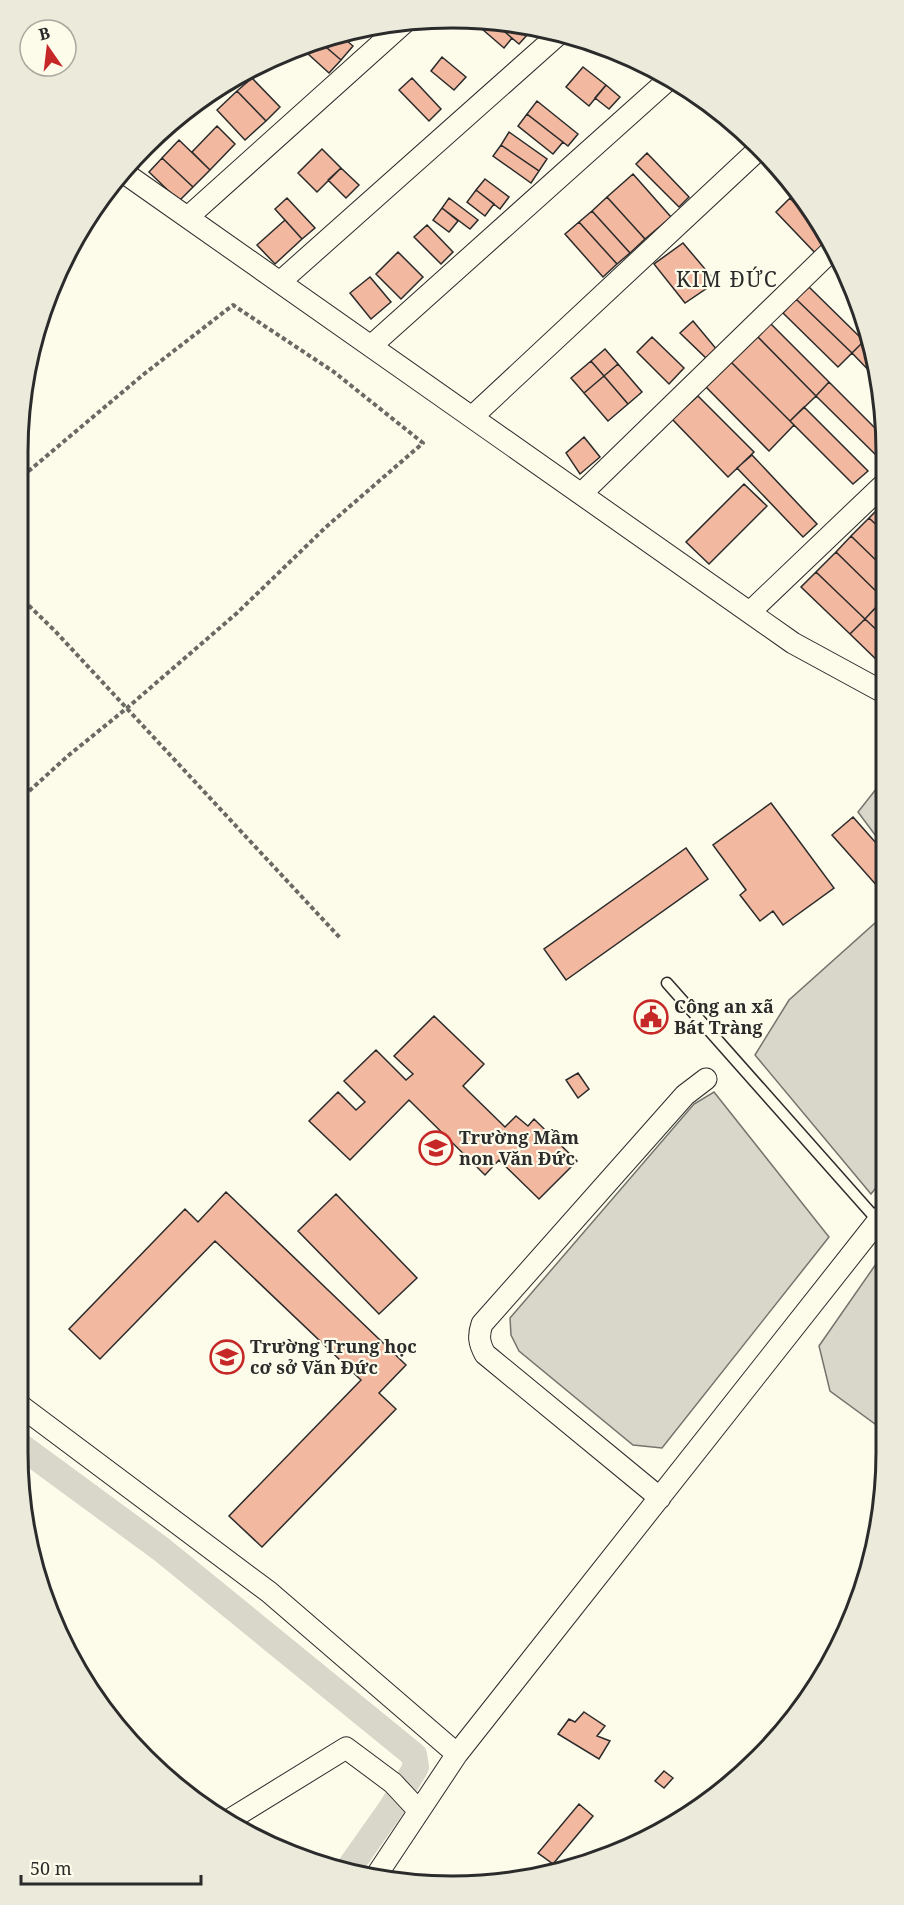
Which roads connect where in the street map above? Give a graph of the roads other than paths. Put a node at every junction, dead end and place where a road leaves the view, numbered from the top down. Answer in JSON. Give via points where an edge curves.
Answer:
{"nodes":[{"id":1,"x":393,"y":33,"type":"edge"},
{"id":2,"x":551,"y":41,"type":"edge"},
{"id":3,"x":663,"y":84,"type":"edge"},
{"id":4,"x":753,"y":155,"type":"edge"},
{"id":5,"x":130,"y":177,"type":"edge"},
{"id":6,"x":188,"y":217,"type":"junction"},
{"id":7,"x":827,"y":255,"type":"edge"},
{"id":8,"x":280,"y":282,"type":"junction"},
{"id":9,"x":371,"y":346,"type":"junction"},
{"id":10,"x":472,"y":417,"type":"junction"},
{"id":11,"x":876,"y":492,"type":"edge"},
{"id":12,"x":582,"y":494,"type":"junction"},
{"id":13,"x":750,"y":612,"type":"junction"},
{"id":14,"x":876,"y":688,"type":"edge"},
{"id":15,"x":668,"y":983,"type":"dead end"},
{"id":16,"x":706,"y":1079,"type":"dead end"},
{"id":17,"x":876,"y":1209,"type":"edge"},
{"id":18,"x":876,"y":1224,"type":"edge"},
{"id":19,"x":28,"y":1411,"type":"edge"},
{"id":20,"x":660,"y":1498,"type":"junction"},
{"id":21,"x":457,"y":1754,"type":"junction"},
{"id":22,"x":415,"y":1806,"type":"junction"},
{"id":23,"x":235,"y":1817,"type":"edge"},
{"id":24,"x":379,"y":1870,"type":"edge"}],
"edges":[{"from":1,"to":6,"type":"street"},
{"from":2,"to":8,"type":"street"},
{"from":3,"to":9,"type":"street"},
{"from":4,"to":10,"type":"street"},
{"from":5,"to":6,"type":"street"},
{"from":6,"to":8,"type":"street"},
{"from":7,"to":12,"type":"street"},
{"from":8,"to":9,"type":"street"},
{"from":9,"to":10,"type":"street"},
{"from":10,"to":12,"type":"street"},
{"from":11,"to":13,"type":"street"},
{"from":12,"to":13,"type":"street"},
{"from":13,"to":14,"type":"street","via":[[793,643]]},
{"from":15,"to":17,"type":"lane"},
{"from":16,"to":20,"type":"street","via":[[685,1095],[482,1324],[479,1335],[485,1354]]},
{"from":18,"to":20,"type":"street"},
{"from":19,"to":21,"type":"street","via":[[269,1592]]},
{"from":20,"to":21,"type":"street"},
{"from":21,"to":22,"type":"street"},
{"from":22,"to":23,"type":"street","via":[[393,1783],[346,1748]]},
{"from":22,"to":24,"type":"street"}]}
